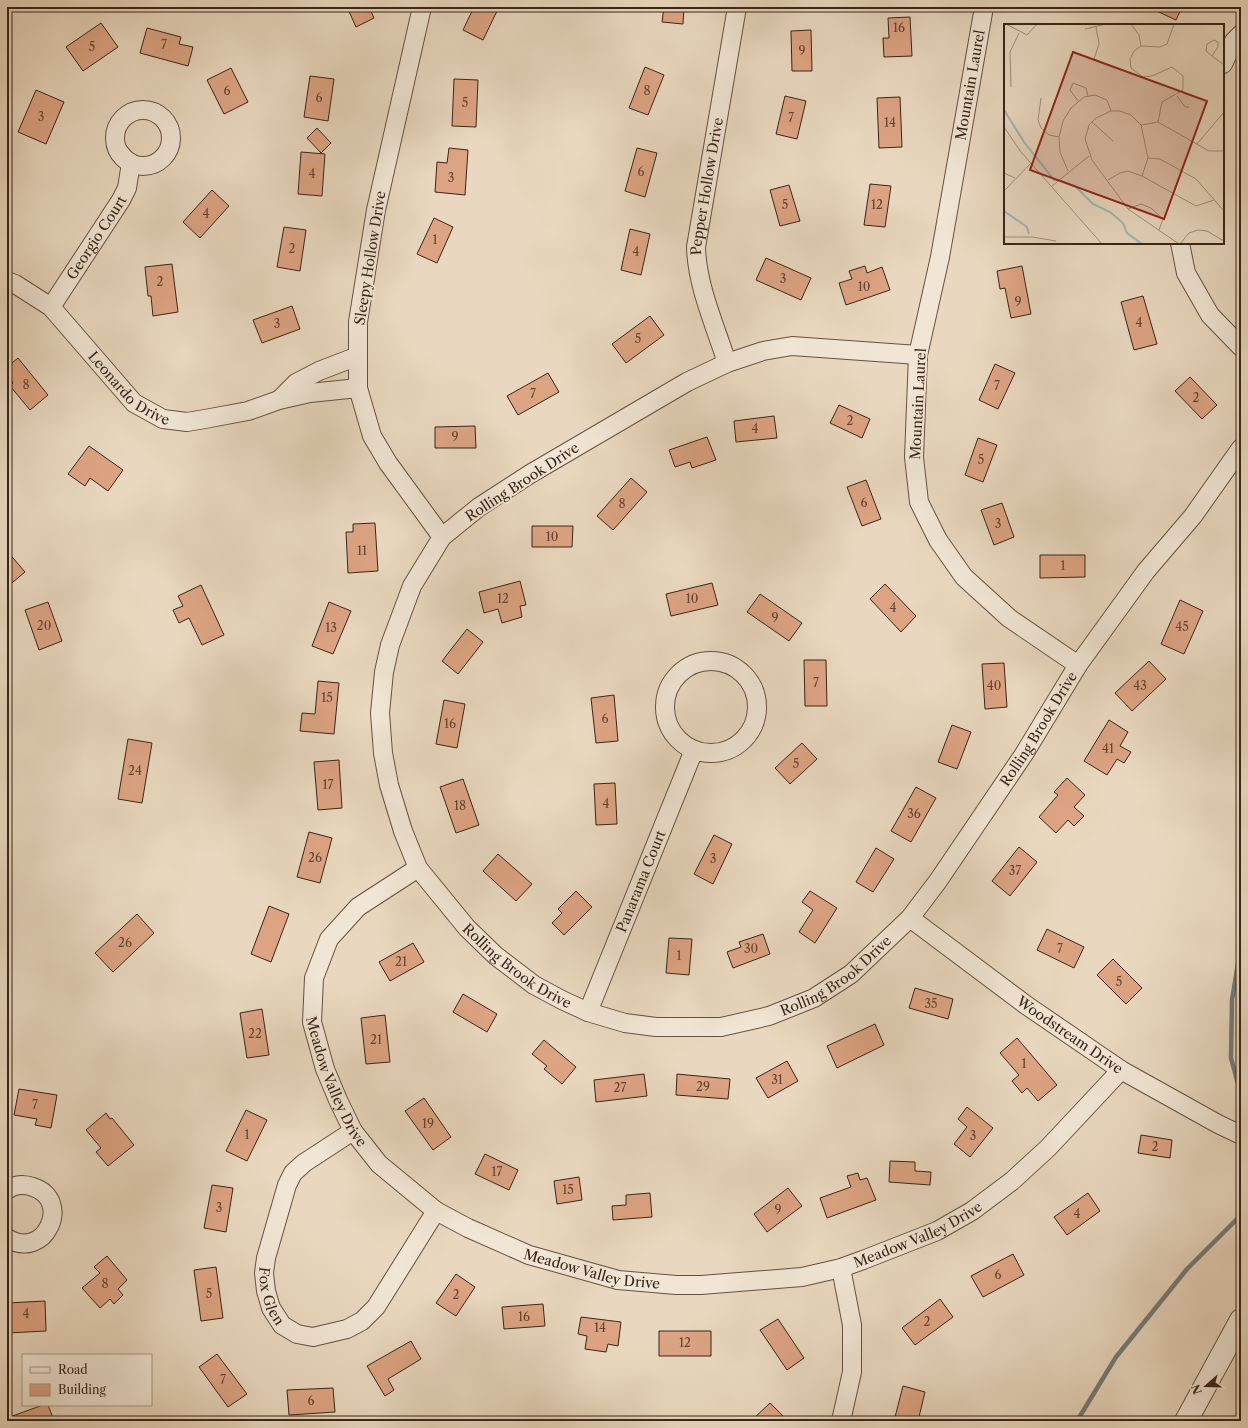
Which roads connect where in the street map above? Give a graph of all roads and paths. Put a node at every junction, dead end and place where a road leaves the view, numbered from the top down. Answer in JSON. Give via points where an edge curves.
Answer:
{"nodes":[{"id":1,"x":422,"y":7,"type":"edge"},
{"id":2,"x":737,"y":7,"type":"edge"},
{"id":3,"x":984,"y":7,"type":"edge"},
{"id":4,"x":1241,"y":34,"type":"edge"},
{"id":5,"x":1224,"y":62,"type":"edge"},
{"id":6,"x":131,"y":163,"type":"dead end"},
{"id":7,"x":1180,"y":244,"type":"edge"},
{"id":8,"x":7,"y":281,"type":"edge"},
{"id":9,"x":51,"y":307,"type":"junction"},
{"id":10,"x":1241,"y":346,"type":"edge"},
{"id":11,"x":918,"y":355,"type":"junction"},
{"id":12,"x":358,"y":356,"type":"junction"},
{"id":13,"x":728,"y":363,"type":"junction"},
{"id":14,"x":358,"y":388,"type":"junction"},
{"id":15,"x":279,"y":400,"type":"junction"},
{"id":16,"x":1241,"y":448,"type":"edge"},
{"id":17,"x":442,"y":537,"type":"junction"},
{"id":18,"x":1078,"y":665,"type":"junction"},
{"id":19,"x":694,"y":750,"type":"junction"},
{"id":20,"x":418,"y":868,"type":"junction"},
{"id":21,"x":910,"y":918,"type":"junction"},
{"id":22,"x":588,"y":1012,"type":"junction"},
{"id":23,"x":1121,"y":1070,"type":"junction"},
{"id":24,"x":353,"y":1131,"type":"junction"},
{"id":25,"x":1241,"y":1135,"type":"edge"},
{"id":26,"x":7,"y":1190,"type":"edge"},
{"id":27,"x":436,"y":1211,"type":"junction"},
{"id":28,"x":7,"y":1238,"type":"edge"},
{"id":29,"x":841,"y":1268,"type":"junction"},
{"id":30,"x":1241,"y":1320,"type":"edge"},
{"id":31,"x":842,"y":1421,"type":"edge"},
{"id":32,"x":1186,"y":1421,"type":"edge"}],
"edges":[{"from":1,"to":12,"type":"street","name":"Sleepy Hollow Drive","via":[[376,210],[358,322]]},
{"from":2,"to":13,"type":"street","name":"Pepper Hollow Drive","via":[[696,247],[701,283]]},
{"from":3,"to":11,"type":"street","name":"Mountain Laurel","via":[[940,256]]},
{"from":4,"to":5,"type":"street","via":[[1234,41]]},
{"from":6,"to":9,"type":"street","name":"Georgio Court","via":[[127,188],[121,200]]},
{"from":7,"to":10,"type":"street","via":[[1186,273],[1210,315]]},
{"from":8,"to":9,"type":"street","name":"Leonardo Drive"},
{"from":9,"to":15,"type":"street","name":"Leonardo Drive","via":[[134,402],[162,419],[187,422],[248,411]]},
{"from":11,"to":13,"type":"street","name":"Rolling Brook Drive","via":[[792,346],[763,351]]},
{"from":11,"to":18,"type":"street","name":"Mountain Laurel","via":[[914,456],[919,502],[938,540],[964,577],[1010,618]]},
{"from":12,"to":14,"type":"street","name":"Sleepy Hollow Drive"},
{"from":12,"to":15,"type":"street","name":"Leonardo Drive","via":[[296,383]]},
{"from":13,"to":17,"type":"street","name":"Rolling Brook Drive","via":[[687,382],[530,474],[479,507]]},
{"from":14,"to":15,"type":"street","name":"Leonardo Drive","via":[[310,393]]},
{"from":14,"to":17,"type":"street","name":"Sleepy Hollow Drive","via":[[372,436],[388,463]]},
{"from":16,"to":18,"type":"street","name":"Rolling Brook Drive","via":[[1193,516],[1146,571]]},
{"from":17,"to":20,"type":"street","name":"Rolling Brook Drive","via":[[412,586],[390,645],[381,706],[383,753],[389,785]]},
{"from":18,"to":21,"type":"street","name":"Rolling Brook Drive","via":[[1024,754]]},
{"from":19,"to":19,"type":"street","via":[[679,741],[669,726],[664,709],[667,691],[677,676],[691,665],[709,661],[727,663],[742,673],[753,688],[757,705],[754,723],[745,739],[730,749],[712,753]]},
{"from":19,"to":22,"type":"street","name":"Panarama Court"},
{"from":20,"to":22,"type":"street","name":"Rolling Brook Drive","via":[[467,928],[496,956],[534,985]]},
{"from":20,"to":24,"type":"street","name":"Meadow Valley Drive","via":[[358,906],[329,939],[314,978],[312,1022],[325,1069]]},
{"from":21,"to":22,"type":"street","name":"Rolling Brook Drive","via":[[851,974],[814,998],[769,1016],[721,1027],[656,1027],[625,1023]]},
{"from":21,"to":23,"type":"street","name":"Woodstream Drive","via":[[1026,1005]]},
{"from":23,"to":25,"type":"street","name":"Woodstream Drive"},
{"from":23,"to":29,"type":"street","name":"Meadow Valley Drive","via":[[1048,1148],[1012,1181],[972,1211],[937,1231]]},
{"from":24,"to":27,"type":"street","name":"Meadow Valley Drive","via":[[379,1164]]},
{"from":24,"to":27,"type":"street","name":"Fox Glen","via":[[304,1163],[293,1173],[287,1185],[264,1273],[271,1308],[282,1325],[296,1334],[313,1336],[347,1329],[362,1321],[376,1307]]},
{"from":26,"to":28,"type":"street","via":[[19,1185],[36,1187],[49,1199],[53,1216],[47,1232],[34,1242],[18,1243]]},
{"from":27,"to":29,"type":"street","name":"Meadow Valley Drive","via":[[529,1255],[618,1280],[701,1285],[802,1277]]},
{"from":29,"to":31,"type":"street","via":[[852,1325],[852,1372]]},
{"from":30,"to":32,"type":"street"}]}
